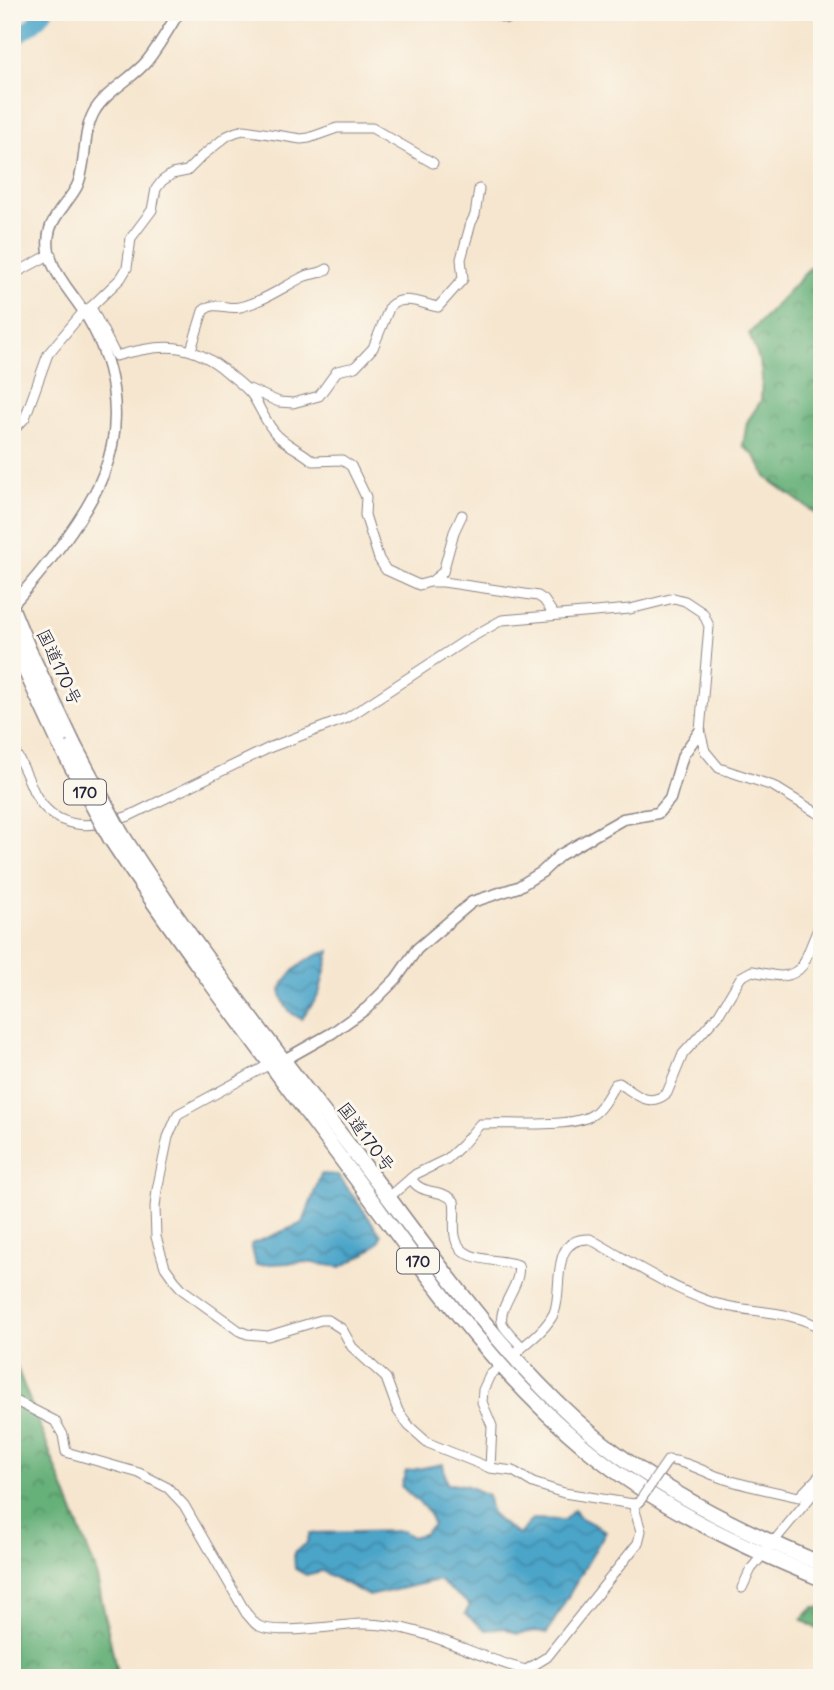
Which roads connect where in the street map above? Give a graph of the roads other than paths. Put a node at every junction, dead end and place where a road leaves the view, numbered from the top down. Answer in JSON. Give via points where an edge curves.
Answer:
{"nodes":[{"id":1,"x":179,"y":12,"type":"edge"},
{"id":2,"x":489,"y":12,"type":"edge"},
{"id":3,"x":508,"y":19,"type":"dead end"},
{"id":4,"x":433,"y":163,"type":"dead end"},
{"id":5,"x":479,"y":189,"type":"dead end"},
{"id":6,"x":51,"y":254,"type":"junction"},
{"id":7,"x":327,"y":270,"type":"dead end"},
{"id":8,"x":12,"y":275,"type":"edge"},
{"id":9,"x":87,"y":309,"type":"junction"},
{"id":10,"x":191,"y":351,"type":"junction"},
{"id":11,"x":245,"y":387,"type":"junction"},
{"id":12,"x":12,"y":432,"type":"edge"},
{"id":13,"x":462,"y":515,"type":"dead end"},
{"id":14,"x":430,"y":582,"type":"junction"},
{"id":15,"x":12,"y":607,"type":"edge"},
{"id":16,"x":554,"y":615,"type":"junction"},
{"id":17,"x":12,"y":642,"type":"edge"},
{"id":18,"x":700,"y":731,"type":"junction"},
{"id":19,"x":67,"y":745,"type":"junction"},
{"id":20,"x":12,"y":748,"type":"edge"},
{"id":21,"x":822,"y":816,"type":"edge"},
{"id":22,"x":822,"y":919,"type":"edge"},
{"id":23,"x":277,"y":1062,"type":"junction"},
{"id":24,"x":411,"y":1178,"type":"junction"},
{"id":25,"x":388,"y":1198,"type":"junction"},
{"id":26,"x":822,"y":1329,"type":"edge"},
{"id":27,"x":517,"y":1351,"type":"junction"},
{"id":28,"x":500,"y":1367,"type":"junction"},
{"id":29,"x":12,"y":1399,"type":"edge"},
{"id":30,"x":490,"y":1468,"type":"junction"},
{"id":31,"x":822,"y":1473,"type":"edge"},
{"id":32,"x":822,"y":1483,"type":"edge"},
{"id":33,"x":636,"y":1503,"type":"junction"},
{"id":34,"x":768,"y":1549,"type":"junction"},
{"id":35,"x":822,"y":1564,"type":"edge"},
{"id":36,"x":822,"y":1579,"type":"edge"},
{"id":37,"x":742,"y":1588,"type":"dead end"}],
"edges":[{"from":1,"to":6,"type":"street","via":[[147,61],[95,110],[78,185],[50,229]]},
{"from":2,"to":3,"type":"street"},
{"from":4,"to":9,"type":"street","via":[[372,128],[337,128],[309,138],[236,132],[187,171],[162,181],[152,210],[131,238],[127,268]]},
{"from":5,"to":11,"type":"street","via":[[461,259],[464,279],[438,307],[400,299],[394,302],[373,348],[355,367],[337,372],[319,396],[278,402]]},
{"from":6,"to":8,"type":"street"},
{"from":6,"to":9,"type":"street","via":[[54,268]]},
{"from":7,"to":10,"type":"street","via":[[303,276],[243,306],[206,307]]},
{"from":9,"to":10,"type":"street","via":[[116,356],[147,347]]},
{"from":9,"to":12,"type":"street","via":[[48,354],[25,418]]},
{"from":9,"to":15,"type":"street","via":[[114,390],[116,419],[110,453],[85,508]]},
{"from":10,"to":11,"type":"street","via":[[210,359]]},
{"from":11,"to":14,"type":"street","via":[[278,436],[313,461],[342,460],[351,466],[366,497],[365,515],[386,570],[419,584]]},
{"from":13,"to":14,"type":"street","via":[[443,572]]},
{"from":14,"to":16,"type":"street","via":[[538,596]]},
{"from":15,"to":19,"type":"highway","name":"国道170号","number":"170"},
{"from":16,"to":18,"type":"street","via":[[630,609],[674,598],[703,613],[709,625]]},
{"from":16,"to":20,"type":"street","via":[[502,620],[347,718],[271,747],[110,822],[81,825],[54,816],[35,794]]},
{"from":17,"to":19,"type":"highway","name":"国道170号","number":"170"},
{"from":18,"to":21,"type":"street","via":[[705,751],[719,768],[773,786]]},
{"from":18,"to":23,"type":"street","via":[[683,755],[670,799],[658,813],[623,819],[560,855],[518,887],[472,902],[417,950],[367,1008]]},
{"from":19,"to":23,"type":"highway","name":"国道170号","number":"170","bridge":true,"via":[[115,836],[194,961]]},
{"from":22,"to":24,"type":"street","via":[[798,971],[775,977],[752,971],[741,977],[719,1014],[683,1054],[663,1097],[647,1100],[619,1083],[597,1110],[582,1119],[480,1124],[447,1159]]},
{"from":23,"to":25,"type":"highway","name":"国道170号","number":"170"},
{"from":23,"to":28,"type":"highway","name":"国道170号","number":"170","via":[[456,1313]]},
{"from":23,"to":30,"type":"street","via":[[178,1114],[168,1137],[155,1208],[156,1237],[165,1267],[183,1290],[247,1334],[268,1336],[328,1320],[342,1329],[352,1347],[386,1378],[398,1411],[428,1443]]},
{"from":24,"to":25,"type":"street"},
{"from":24,"to":27,"type":"street","via":[[420,1189],[454,1201],[454,1235],[461,1249],[518,1265],[519,1275],[501,1316]]},
{"from":25,"to":27,"type":"highway","name":"国道170号","number":"170","via":[[466,1299]]},
{"from":26,"to":27,"type":"street","via":[[785,1315],[712,1302],[652,1275],[590,1239],[581,1239],[573,1242],[558,1268],[555,1310],[546,1326]]},
{"from":27,"to":34,"type":"highway","name":"国道170号","number":"170","via":[[578,1422],[644,1472]]},
{"from":28,"to":30,"type":"street","via":[[490,1375],[482,1402],[492,1426]]},
{"from":28,"to":34,"type":"highway","name":"国道170号","number":"170","via":[[588,1450],[663,1503]]},
{"from":29,"to":33,"type":"street","via":[[55,1422],[66,1452],[139,1473],[168,1488],[184,1505],[246,1613],[265,1628],[400,1627],[526,1670],[547,1657],[638,1543],[641,1531]]},
{"from":30,"to":33,"type":"street","via":[[513,1471],[533,1483],[575,1496]]},
{"from":31,"to":33,"type":"street","bridge":true,"via":[[799,1497],[668,1460]]},
{"from":32,"to":34,"type":"street"},
{"from":34,"to":35,"type":"highway","name":"国道170号","number":"170"},
{"from":34,"to":36,"type":"highway","name":"国道170号","number":"170"},
{"from":34,"to":37,"type":"street"}]}
